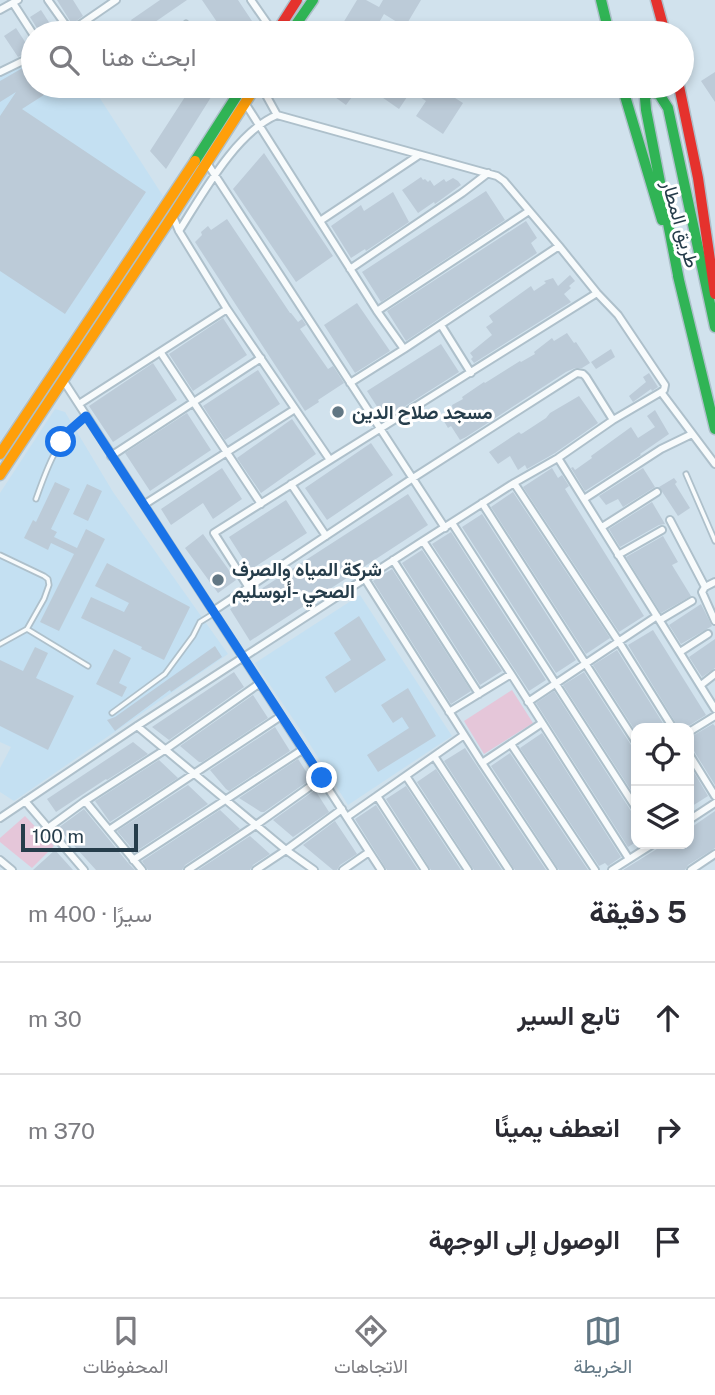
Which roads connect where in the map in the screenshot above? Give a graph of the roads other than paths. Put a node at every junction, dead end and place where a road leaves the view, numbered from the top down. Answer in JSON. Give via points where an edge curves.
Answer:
{"nodes":[{"id":1,"x":48,"y":0,"type":"edge"},
{"id":2,"x":98,"y":0,"type":"edge"},
{"id":3,"x":116,"y":0,"type":"edge"},
{"id":4,"x":251,"y":0,"type":"edge"},
{"id":5,"x":313,"y":0,"type":"edge"},
{"id":6,"x":601,"y":0,"type":"edge"},
{"id":7,"x":656,"y":0,"type":"edge"},
{"id":8,"x":15,"y":1,"type":"edge"},
{"id":9,"x":294,"y":2,"type":"edge"},
{"id":10,"x":103,"y":7,"type":"junction"},
{"id":11,"x":0,"y":10,"type":"edge"},
{"id":12,"x":26,"y":21,"type":"edge"},
{"id":13,"x":62,"y":21,"type":"edge"},
{"id":14,"x":84,"y":21,"type":"edge"},
{"id":15,"x":266,"y":21,"type":"edge"},
{"id":16,"x":282,"y":21,"type":"edge"},
{"id":17,"x":298,"y":21,"type":"edge"},
{"id":18,"x":606,"y":21,"type":"edge"},
{"id":19,"x":662,"y":21,"type":"edge"},
{"id":20,"x":21,"y":62,"type":"edge"},
{"id":21,"x":0,"y":72,"type":"edge"},
{"id":22,"x":232,"y":98,"type":"edge"},
{"id":23,"x":249,"y":98,"type":"edge"},
{"id":24,"x":266,"y":98,"type":"edge"},
{"id":25,"x":626,"y":98,"type":"edge"},
{"id":26,"x":645,"y":98,"type":"edge"},
{"id":27,"x":662,"y":98,"type":"edge"},
{"id":28,"x":682,"y":98,"type":"edge"},
{"id":29,"x":245,"y":103,"type":"junction"},
{"id":30,"x":277,"y":116,"type":"junction"},
{"id":31,"x":259,"y":125,"type":"junction"},
{"id":32,"x":419,"y":155,"type":"junction"},
{"id":33,"x":207,"y":163,"type":"junction"},
{"id":34,"x":488,"y":173,"type":"junction"},
{"id":35,"x":215,"y":176,"type":"junction"},
{"id":36,"x":169,"y":211,"type":"junction"},
{"id":37,"x":529,"y":211,"type":"junction"},
{"id":38,"x":320,"y":221,"type":"junction"},
{"id":39,"x":179,"y":231,"type":"junction"},
{"id":40,"x":559,"y":246,"type":"junction"},
{"id":41,"x":350,"y":269,"type":"junction"},
{"id":42,"x":679,"y":280,"type":"junction"},
{"id":43,"x":715,"y":291,"type":"edge"},
{"id":44,"x":597,"y":293,"type":"junction"},
{"id":45,"x":227,"y":309,"type":"junction"},
{"id":46,"x":377,"y":311,"type":"junction"},
{"id":47,"x":441,"y":325,"type":"junction"},
{"id":48,"x":715,"y":327,"type":"edge"},
{"id":49,"x":404,"y":349,"type":"junction"},
{"id":50,"x":161,"y":353,"type":"junction"},
{"id":51,"x":261,"y":358,"type":"junction"},
{"id":52,"x":471,"y":373,"type":"junction"},
{"id":53,"x":63,"y":380,"type":"junction"},
{"id":54,"x":351,"y":383,"type":"junction"},
{"id":55,"x":661,"y":392,"type":"junction"},
{"id":56,"x":193,"y":401,"type":"junction"},
{"id":57,"x":79,"y":404,"type":"junction"},
{"id":58,"x":295,"y":409,"type":"junction"},
{"id":59,"x":86,"y":416,"type":"junction"},
{"id":60,"x":613,"y":420,"type":"junction"},
{"id":61,"x":380,"y":429,"type":"junction"},
{"id":62,"x":715,"y":429,"type":"edge"},
{"id":63,"x":692,"y":434,"type":"junction"},
{"id":64,"x":227,"y":452,"type":"junction"},
{"id":65,"x":0,"y":454,"type":"edge"},
{"id":66,"x":111,"y":456,"type":"junction"},
{"id":67,"x":558,"y":458,"type":"junction"},
{"id":68,"x":330,"y":460,"type":"junction"},
{"id":69,"x":715,"y":464,"type":"edge"},
{"id":70,"x":686,"y":474,"type":"dead end"},
{"id":71,"x":0,"y":475,"type":"edge"},
{"id":72,"x":413,"y":478,"type":"junction"},
{"id":73,"x":514,"y":483,"type":"junction"},
{"id":74,"x":292,"y":484,"type":"junction"},
{"id":75,"x":657,"y":492,"type":"dead end"},
{"id":76,"x":36,"y":499,"type":"dead end"},
{"id":77,"x":584,"y":499,"type":"junction"},
{"id":78,"x":482,"y":503,"type":"junction"},
{"id":79,"x":145,"y":504,"type":"junction"},
{"id":80,"x":261,"y":504,"type":"junction"},
{"id":81,"x":670,"y":520,"type":"dead end"},
{"id":82,"x":452,"y":523,"type":"junction"},
{"id":83,"x":602,"y":527,"type":"junction"},
{"id":84,"x":446,"y":528,"type":"junction"},
{"id":85,"x":662,"y":530,"type":"dead end"},
{"id":86,"x":326,"y":536,"type":"junction"},
{"id":87,"x":423,"y":541,"type":"junction"},
{"id":88,"x":715,"y":541,"type":"edge"},
{"id":89,"x":618,"y":555,"type":"junction"},
{"id":90,"x":1,"y":557,"type":"edge"},
{"id":91,"x":393,"y":560,"type":"junction"},
{"id":92,"x":365,"y":579,"type":"junction"},
{"id":93,"x":715,"y":582,"type":"edge"},
{"id":94,"x":705,"y":587,"type":"junction"},
{"id":95,"x":249,"y":588,"type":"junction"},
{"id":96,"x":692,"y":601,"type":"dead end"},
{"id":97,"x":214,"y":612,"type":"junction"},
{"id":98,"x":658,"y":618,"type":"junction"},
{"id":99,"x":715,"y":621,"type":"edge"},
{"id":100,"x":27,"y":629,"type":"junction"},
{"id":101,"x":709,"y":634,"type":"dead end"},
{"id":102,"x":619,"y":642,"type":"junction"},
{"id":103,"x":0,"y":644,"type":"edge"},
{"id":104,"x":680,"y":652,"type":"junction"},
{"id":105,"x":243,"y":657,"type":"junction"},
{"id":106,"x":586,"y":662,"type":"junction"},
{"id":107,"x":88,"y":666,"type":"dead end"},
{"id":108,"x":511,"y":674,"type":"junction"},
{"id":109,"x":715,"y":674,"type":"edge"},
{"id":110,"x":556,"y":682,"type":"junction"},
{"id":111,"x":260,"y":683,"type":"junction"},
{"id":112,"x":701,"y":685,"type":"junction"},
{"id":113,"x":479,"y":694,"type":"junction"},
{"id":114,"x":528,"y":702,"type":"junction"},
{"id":115,"x":715,"y":709,"type":"edge"},
{"id":116,"x":449,"y":712,"type":"junction"},
{"id":117,"x":112,"y":713,"type":"dead end"},
{"id":118,"x":281,"y":716,"type":"junction"},
{"id":119,"x":715,"y":716,"type":"edge"},
{"id":120,"x":542,"y":723,"type":"junction"},
{"id":121,"x":670,"y":723,"type":"edge"},
{"id":122,"x":137,"y":726,"type":"junction"},
{"id":123,"x":694,"y":729,"type":"edge"},
{"id":124,"x":631,"y":734,"type":"edge"},
{"id":125,"x":464,"y":735,"type":"junction"},
{"id":126,"x":511,"y":744,"type":"junction"},
{"id":127,"x":166,"y":749,"type":"junction"},
{"id":128,"x":302,"y":750,"type":"junction"},
{"id":129,"x":434,"y":757,"type":"junction"},
{"id":130,"x":694,"y":762,"type":"edge"},
{"id":131,"x":482,"y":763,"type":"junction"},
{"id":132,"x":196,"y":774,"type":"junction"},
{"id":133,"x":406,"y":776,"type":"junction"},
{"id":134,"x":322,"y":778,"type":"junction"},
{"id":135,"x":377,"y":796,"type":"junction"},
{"id":136,"x":715,"y":796,"type":"edge"},
{"id":137,"x":631,"y":799,"type":"edge"},
{"id":138,"x":225,"y":800,"type":"junction"},
{"id":139,"x":25,"y":801,"type":"junction"},
{"id":140,"x":85,"y":801,"type":"junction"},
{"id":141,"x":715,"y":803,"type":"edge"},
{"id":142,"x":342,"y":809,"type":"junction"},
{"id":143,"x":346,"y":817,"type":"junction"},
{"id":144,"x":694,"y":817,"type":"edge"},
{"id":145,"x":0,"y":818,"type":"edge"},
{"id":146,"x":256,"y":825,"type":"junction"},
{"id":147,"x":48,"y":828,"type":"junction"},
{"id":148,"x":109,"y":830,"type":"junction"},
{"id":149,"x":645,"y":849,"type":"edge"},
{"id":150,"x":286,"y":850,"type":"junction"},
{"id":151,"x":369,"y":852,"type":"junction"},
{"id":152,"x":715,"y":854,"type":"edge"},
{"id":153,"x":629,"y":859,"type":"junction"},
{"id":154,"x":0,"y":860,"type":"edge"},
{"id":155,"x":133,"y":860,"type":"junction"},
{"id":156,"x":12,"y":870,"type":"edge"},
{"id":157,"x":85,"y":870,"type":"edge"},
{"id":158,"x":142,"y":870,"type":"edge"},
{"id":159,"x":188,"y":870,"type":"edge"},
{"id":160,"x":256,"y":870,"type":"edge"},
{"id":161,"x":314,"y":870,"type":"edge"},
{"id":162,"x":343,"y":870,"type":"edge"},
{"id":163,"x":381,"y":870,"type":"edge"},
{"id":164,"x":425,"y":870,"type":"edge"},
{"id":165,"x":468,"y":870,"type":"edge"},
{"id":166,"x":509,"y":870,"type":"edge"},
{"id":167,"x":553,"y":870,"type":"edge"},
{"id":168,"x":595,"y":870,"type":"edge"},
{"id":169,"x":612,"y":870,"type":"edge"},
{"id":170,"x":691,"y":870,"type":"edge"}],
"edges":[{"from":1,"to":13,"type":"street"},
{"from":2,"to":10,"type":"street"},
{"from":3,"to":10,"type":"street"},
{"from":4,"to":15,"type":"street"},
{"from":5,"to":17,"type":"main road"},
{"from":6,"to":18,"type":"main road"},
{"from":7,"to":19,"type":"main road"},
{"from":8,"to":11,"type":"street"},
{"from":8,"to":12,"type":"street"},
{"from":9,"to":16,"type":"main road"},
{"from":10,"to":14,"type":"street"},
{"from":20,"to":21,"type":"street"},
{"from":22,"to":36,"type":"main road"},
{"from":23,"to":29,"type":"main road"},
{"from":24,"to":30,"type":"street"},
{"from":25,"to":42,"type":"main road","name":"طريق المطار"},
{"from":26,"to":42,"type":"main road"},
{"from":27,"to":48,"type":"main road","via":[[668,108]]},
{"from":28,"to":43,"type":"main road","name":"طريق المطار"},
{"from":29,"to":31,"type":"street"},
{"from":29,"to":33,"type":"main road"},
{"from":30,"to":31,"type":"street"},
{"from":30,"to":32,"type":"street"},
{"from":31,"to":35,"type":"street"},
{"from":31,"to":38,"type":"street"},
{"from":32,"to":34,"type":"street"},
{"from":32,"to":38,"type":"street"},
{"from":33,"to":35,"type":"street"},
{"from":33,"to":36,"type":"main road"},
{"from":34,"to":37,"type":"street","via":[[504,181]]},
{"from":34,"to":41,"type":"street"},
{"from":35,"to":39,"type":"street"},
{"from":35,"to":54,"type":"street"},
{"from":36,"to":39,"type":"street"},
{"from":36,"to":53,"type":"main road"},
{"from":36,"to":65,"type":"main road"},
{"from":37,"to":40,"type":"street"},
{"from":37,"to":46,"type":"street"},
{"from":38,"to":41,"type":"street"},
{"from":39,"to":45,"type":"street"},
{"from":40,"to":44,"type":"street"},
{"from":40,"to":47,"type":"street"},
{"from":41,"to":46,"type":"street"},
{"from":42,"to":62,"type":"main road","name":"طريق المطار"},
{"from":44,"to":52,"type":"street"},
{"from":44,"to":55,"type":"street","via":[[618,315],[665,385]]},
{"from":45,"to":50,"type":"street"},
{"from":45,"to":51,"type":"street"},
{"from":46,"to":49,"type":"street"},
{"from":47,"to":49,"type":"street"},
{"from":47,"to":52,"type":"street"},
{"from":49,"to":54,"type":"street"},
{"from":50,"to":56,"type":"street"},
{"from":50,"to":57,"type":"street"},
{"from":51,"to":56,"type":"street"},
{"from":51,"to":58,"type":"street"},
{"from":52,"to":61,"type":"street"},
{"from":53,"to":57,"type":"street"},
{"from":53,"to":71,"type":"main road"},
{"from":54,"to":61,"type":"street"},
{"from":55,"to":60,"type":"street"},
{"from":55,"to":63,"type":"street"},
{"from":56,"to":64,"type":"street"},
{"from":56,"to":66,"type":"street"},
{"from":57,"to":59,"type":"street"},
{"from":58,"to":64,"type":"street"},
{"from":58,"to":68,"type":"street"},
{"from":59,"to":66,"type":"street"},
{"from":59,"to":76,"type":"lane","via":[[53,454]]},
{"from":60,"to":67,"type":"street"},
{"from":60,"to":72,"type":"street","via":[[586,377],[577,373]]},
{"from":61,"to":68,"type":"street"},
{"from":61,"to":72,"type":"street"},
{"from":63,"to":69,"type":"street"},
{"from":63,"to":77,"type":"street"},
{"from":64,"to":79,"type":"street"},
{"from":64,"to":80,"type":"street"},
{"from":66,"to":79,"type":"street"},
{"from":67,"to":73,"type":"street"},
{"from":67,"to":77,"type":"street"},
{"from":68,"to":74,"type":"street"},
{"from":70,"to":88,"type":"lane"},
{"from":72,"to":84,"type":"street"},
{"from":72,"to":86,"type":"street"},
{"from":73,"to":78,"type":"street"},
{"from":73,"to":102,"type":"street"},
{"from":74,"to":80,"type":"street"},
{"from":74,"to":86,"type":"street"},
{"from":75,"to":83,"type":"street"},
{"from":77,"to":83,"type":"street"},
{"from":78,"to":82,"type":"street"},
{"from":78,"to":106,"type":"street"},
{"from":79,"to":97,"type":"street"},
{"from":80,"to":95,"type":"street","via":[[214,533]]},
{"from":81,"to":94,"type":"street"},
{"from":82,"to":84,"type":"street"},
{"from":82,"to":110,"type":"street"},
{"from":83,"to":89,"type":"street"},
{"from":84,"to":87,"type":"street"},
{"from":85,"to":89,"type":"street"},
{"from":86,"to":95,"type":"street"},
{"from":87,"to":91,"type":"street"},
{"from":87,"to":108,"type":"street"},
{"from":89,"to":98,"type":"street"},
{"from":90,"to":100,"type":"lane","via":[[48,579],[44,599]]},
{"from":91,"to":92,"type":"street"},
{"from":91,"to":113,"type":"street"},
{"from":92,"to":105,"type":"street"},
{"from":92,"to":116,"type":"street"},
{"from":93,"to":94,"type":"street"},
{"from":94,"to":99,"type":"street","via":[[702,592]]},
{"from":95,"to":97,"type":"street"},
{"from":96,"to":98,"type":"street"},
{"from":97,"to":105,"type":"street"},
{"from":97,"to":117,"type":"lane","via":[[200,622],[165,674]]},
{"from":98,"to":102,"type":"street"},
{"from":98,"to":104,"type":"street"},
{"from":100,"to":103,"type":"lane"},
{"from":100,"to":107,"type":"lane"},
{"from":101,"to":104,"type":"street"},
{"from":102,"to":106,"type":"street"},
{"from":102,"to":121,"type":"street"},
{"from":104,"to":112,"type":"street"},
{"from":105,"to":111,"type":"street"},
{"from":105,"to":122,"type":"street"},
{"from":106,"to":110,"type":"street"},
{"from":106,"to":124,"type":"street"},
{"from":108,"to":113,"type":"street"},
{"from":108,"to":114,"type":"street"},
{"from":109,"to":112,"type":"street"},
{"from":110,"to":114,"type":"street"},
{"from":110,"to":137,"type":"street"},
{"from":111,"to":118,"type":"street"},
{"from":111,"to":127,"type":"street"},
{"from":112,"to":115,"type":"street"},
{"from":113,"to":116,"type":"street"},
{"from":114,"to":120,"type":"street"},
{"from":116,"to":125,"type":"street"},
{"from":118,"to":128,"type":"street"},
{"from":118,"to":132,"type":"street"},
{"from":119,"to":123,"type":"street"},
{"from":120,"to":126,"type":"street"},
{"from":120,"to":153,"type":"street"},
{"from":122,"to":127,"type":"street"},
{"from":122,"to":139,"type":"street"},
{"from":125,"to":129,"type":"street"},
{"from":125,"to":131,"type":"street"},
{"from":126,"to":131,"type":"street"},
{"from":126,"to":168,"type":"street"},
{"from":127,"to":132,"type":"street"},
{"from":127,"to":140,"type":"street"},
{"from":128,"to":134,"type":"street"},
{"from":128,"to":138,"type":"street"},
{"from":129,"to":133,"type":"street"},
{"from":129,"to":166,"type":"street"},
{"from":130,"to":136,"type":"street"},
{"from":131,"to":167,"type":"street"},
{"from":132,"to":138,"type":"street"},
{"from":132,"to":148,"type":"street"},
{"from":133,"to":135,"type":"street"},
{"from":133,"to":165,"type":"street"},
{"from":134,"to":142,"type":"street"},
{"from":134,"to":146,"type":"street"},
{"from":135,"to":143,"type":"street"},
{"from":135,"to":164,"type":"street"},
{"from":138,"to":146,"type":"street"},
{"from":138,"to":155,"type":"street"},
{"from":139,"to":145,"type":"street"},
{"from":139,"to":147,"type":"street"},
{"from":140,"to":147,"type":"street"},
{"from":140,"to":148,"type":"street"},
{"from":141,"to":144,"type":"street"},
{"from":142,"to":143,"type":"street"},
{"from":142,"to":150,"type":"street"},
{"from":143,"to":151,"type":"street"},
{"from":146,"to":150,"type":"street"},
{"from":146,"to":159,"type":"street"},
{"from":147,"to":157,"type":"street"},
{"from":148,"to":155,"type":"street"},
{"from":149,"to":153,"type":"street"},
{"from":150,"to":160,"type":"street"},
{"from":150,"to":161,"type":"street"},
{"from":151,"to":162,"type":"street"},
{"from":151,"to":163,"type":"street"},
{"from":152,"to":170,"type":"street"},
{"from":153,"to":169,"type":"street"},
{"from":154,"to":156,"type":"street"},
{"from":155,"to":158,"type":"street"}]}
